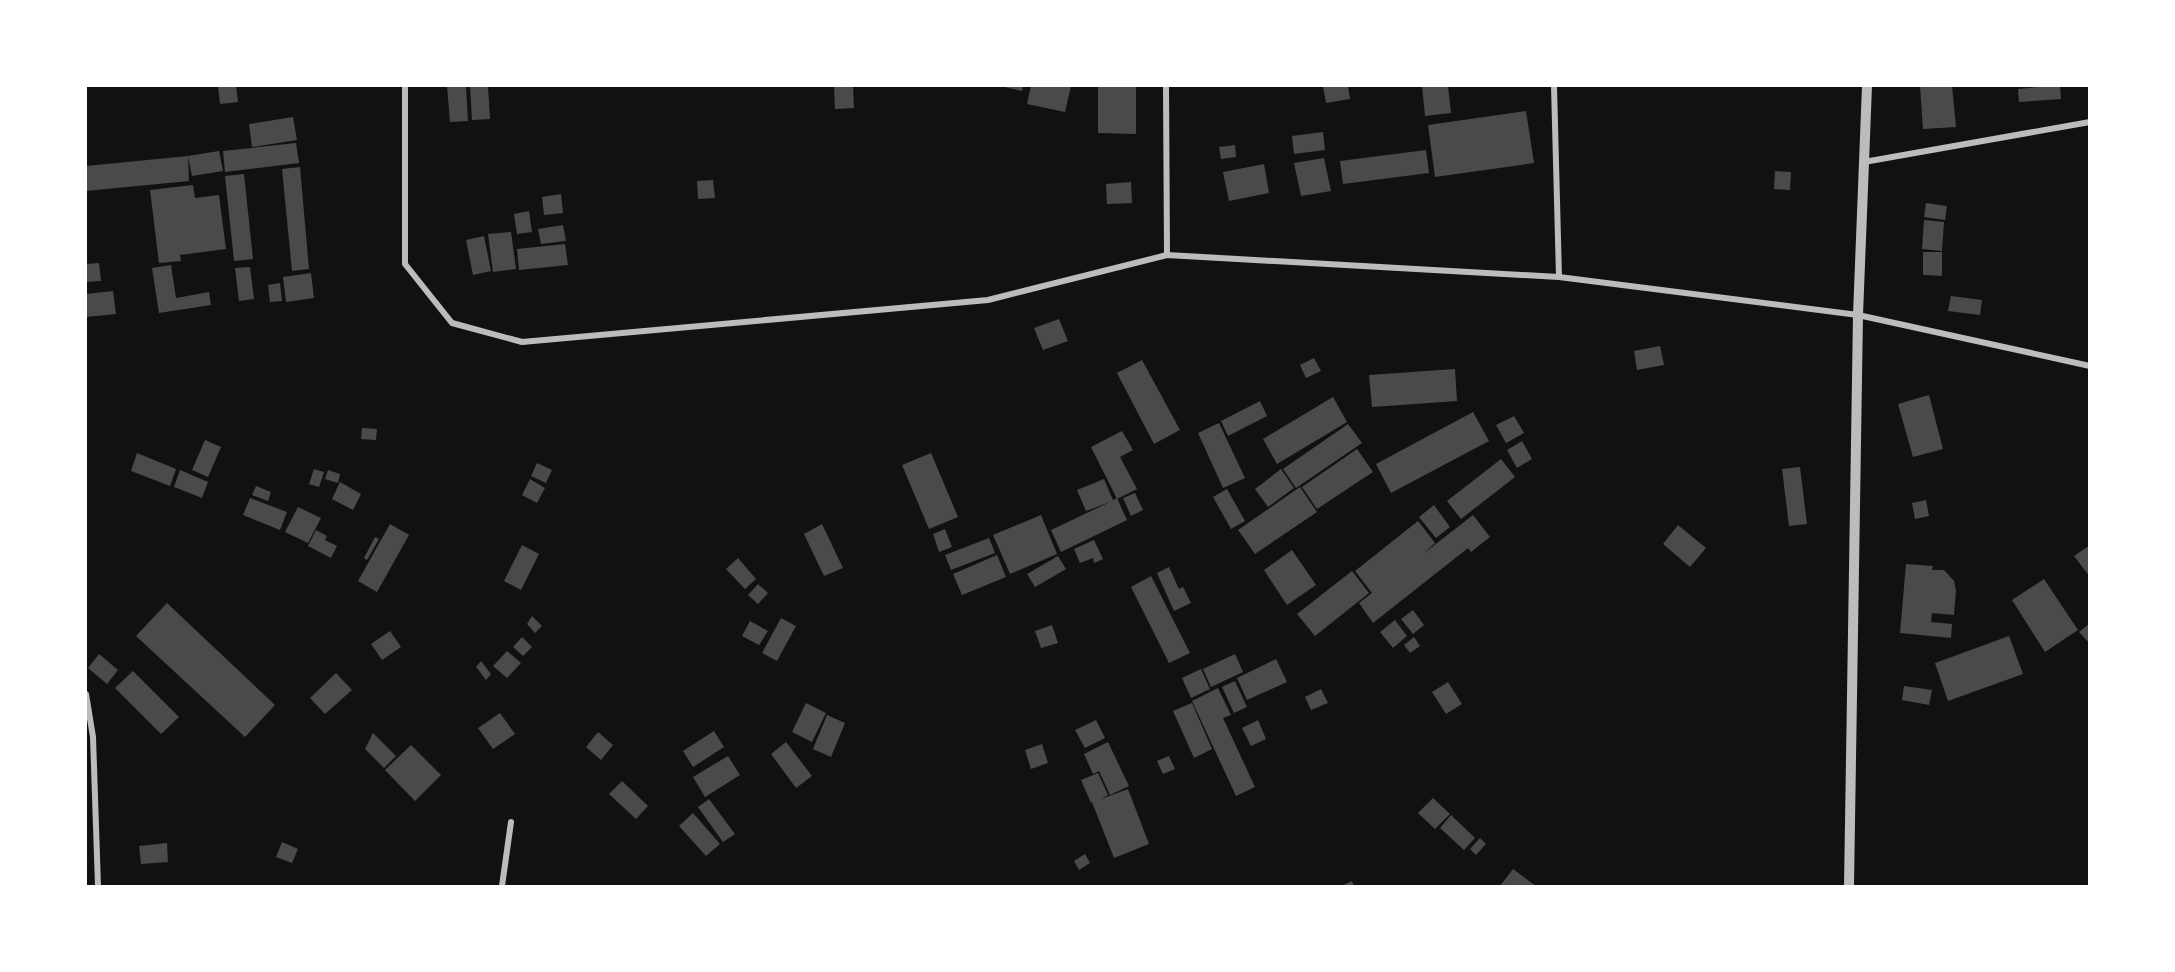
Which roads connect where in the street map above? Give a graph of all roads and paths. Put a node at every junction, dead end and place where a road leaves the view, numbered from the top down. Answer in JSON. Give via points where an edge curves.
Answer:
{"nodes":[{"id":1,"x":405,"y":86,"type":"edge"},
{"id":2,"x":1166,"y":86,"type":"edge"},
{"id":3,"x":1554,"y":86,"type":"edge"},
{"id":4,"x":1867,"y":86,"type":"edge"},
{"id":5,"x":2090,"y":122,"type":"edge"},
{"id":6,"x":1864,"y":162,"type":"junction"},
{"id":7,"x":1167,"y":255,"type":"junction"},
{"id":8,"x":1559,"y":277,"type":"junction"},
{"id":9,"x":1858,"y":315,"type":"junction"},
{"id":10,"x":2090,"y":366,"type":"edge"},
{"id":11,"x":86,"y":694,"type":"edge"},
{"id":12,"x":511,"y":822,"type":"dead end"},
{"id":13,"x":98,"y":886,"type":"edge"},
{"id":14,"x":502,"y":886,"type":"edge"},
{"id":15,"x":1849,"y":886,"type":"edge"}],
"edges":[{"from":1,"to":7,"type":"street","via":[[405,264],[452,323],[522,342],[988,300]]},
{"from":2,"to":7,"type":"street"},
{"from":3,"to":8,"type":"street"},
{"from":4,"to":6,"type":"street"},
{"from":5,"to":6,"type":"street"},
{"from":6,"to":9,"type":"street"},
{"from":7,"to":8,"type":"street"},
{"from":8,"to":9,"type":"street"},
{"from":9,"to":10,"type":"street"},
{"from":9,"to":15,"type":"street"},
{"from":11,"to":13,"type":"street","via":[[93,737]]},
{"from":12,"to":14,"type":"street"}]}
